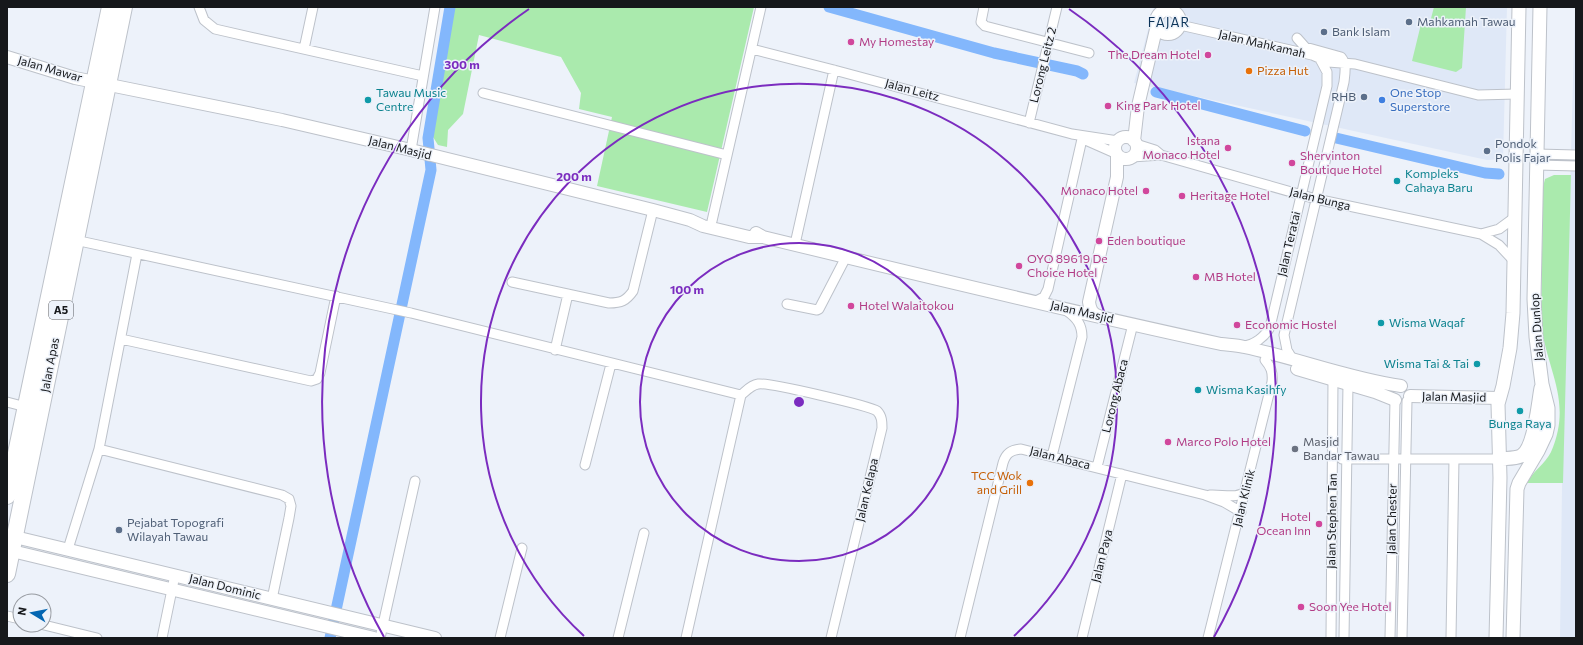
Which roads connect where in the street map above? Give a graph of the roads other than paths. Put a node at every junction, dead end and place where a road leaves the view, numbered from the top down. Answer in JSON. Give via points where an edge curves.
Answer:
{"nodes":[{"id":1,"x":110,"y":7,"type":"edge"},
{"id":2,"x":124,"y":7,"type":"edge"},
{"id":3,"x":199,"y":7,"type":"edge"},
{"id":4,"x":313,"y":7,"type":"edge"},
{"id":5,"x":435,"y":7,"type":"edge"},
{"id":6,"x":762,"y":7,"type":"edge"},
{"id":7,"x":984,"y":7,"type":"edge"},
{"id":8,"x":1057,"y":7,"type":"edge"},
{"id":9,"x":1519,"y":7,"type":"edge"},
{"id":10,"x":1540,"y":7,"type":"edge"},
{"id":11,"x":1159,"y":16,"type":"edge"},
{"id":12,"x":1176,"y":20,"type":"edge"},
{"id":13,"x":1297,"y":38,"type":"dead end"},
{"id":14,"x":1049,"y":42,"type":"junction"},
{"id":15,"x":304,"y":49,"type":"junction"},
{"id":16,"x":752,"y":49,"type":"junction"},
{"id":17,"x":1089,"y":53,"type":"dead end"},
{"id":18,"x":1150,"y":54,"type":"junction"},
{"id":19,"x":7,"y":57,"type":"edge"},
{"id":20,"x":1320,"y":58,"type":"junction"},
{"id":21,"x":1345,"y":68,"type":"junction"},
{"id":22,"x":834,"y":70,"type":"junction"},
{"id":23,"x":423,"y":76,"type":"junction"},
{"id":24,"x":100,"y":83,"type":"junction"},
{"id":25,"x":483,"y":93,"type":"dead end"},
{"id":26,"x":1517,"y":94,"type":"junction"},
{"id":27,"x":1138,"y":106,"type":"junction"},
{"id":28,"x":1029,"y":123,"type":"junction"},
{"id":29,"x":1072,"y":134,"type":"junction"},
{"id":30,"x":1082,"y":139,"type":"junction"},
{"id":31,"x":1120,"y":140,"type":"junction"},
{"id":32,"x":1135,"y":143,"type":"junction"},
{"id":33,"x":416,"y":152,"type":"junction"},
{"id":34,"x":1117,"y":154,"type":"junction"},
{"id":35,"x":727,"y":155,"type":"junction"},
{"id":36,"x":1161,"y":155,"type":"junction"},
{"id":37,"x":1576,"y":155,"type":"edge"},
{"id":38,"x":1130,"y":158,"type":"junction"},
{"id":39,"x":1537,"y":159,"type":"junction"},
{"id":40,"x":1576,"y":166,"type":"edge"},
{"id":41,"x":1114,"y":192,"type":"junction"},
{"id":42,"x":1301,"y":195,"type":"junction"},
{"id":43,"x":1316,"y":199,"type":"junction"},
{"id":44,"x":653,"y":210,"type":"junction"},
{"id":45,"x":1514,"y":218,"type":"junction"},
{"id":46,"x":690,"y":220,"type":"junction"},
{"id":47,"x":712,"y":222,"type":"junction"},
{"id":48,"x":1481,"y":234,"type":"junction"},
{"id":49,"x":763,"y":237,"type":"junction"},
{"id":50,"x":75,"y":240,"type":"junction"},
{"id":51,"x":795,"y":244,"type":"junction"},
{"id":52,"x":137,"y":254,"type":"junction"},
{"id":53,"x":846,"y":257,"type":"junction"},
{"id":54,"x":1513,"y":260,"type":"junction"},
{"id":55,"x":512,"y":282,"type":"dead end"},
{"id":56,"x":568,"y":294,"type":"junction"},
{"id":57,"x":336,"y":296,"type":"junction"},
{"id":58,"x":1036,"y":301,"type":"junction"},
{"id":59,"x":787,"y":304,"type":"dead end"},
{"id":60,"x":1062,"y":308,"type":"junction"},
{"id":61,"x":1099,"y":316,"type":"junction"},
{"id":62,"x":1132,"y":324,"type":"junction"},
{"id":63,"x":121,"y":339,"type":"junction"},
{"id":64,"x":1224,"y":344,"type":"junction"},
{"id":65,"x":1242,"y":346,"type":"junction"},
{"id":66,"x":555,"y":350,"type":"junction"},
{"id":67,"x":1265,"y":360,"type":"junction"},
{"id":68,"x":1293,"y":360,"type":"junction"},
{"id":69,"x":611,"y":364,"type":"junction"},
{"id":70,"x":1333,"y":380,"type":"junction"},
{"id":71,"x":1348,"y":384,"type":"junction"},
{"id":72,"x":1542,"y":384,"type":"junction"},
{"id":73,"x":1401,"y":386,"type":"junction"},
{"id":74,"x":740,"y":395,"type":"junction"},
{"id":75,"x":1409,"y":398,"type":"junction"},
{"id":76,"x":1498,"y":398,"type":"junction"},
{"id":77,"x":1395,"y":400,"type":"junction"},
{"id":78,"x":7,"y":402,"type":"edge"},
{"id":79,"x":26,"y":407,"type":"junction"},
{"id":80,"x":100,"y":449,"type":"junction"},
{"id":81,"x":1052,"y":456,"type":"junction"},
{"id":82,"x":1332,"y":459,"type":"junction"},
{"id":83,"x":1346,"y":459,"type":"junction"},
{"id":84,"x":1394,"y":459,"type":"junction"},
{"id":85,"x":1406,"y":459,"type":"junction"},
{"id":86,"x":1454,"y":459,"type":"junction"},
{"id":87,"x":1499,"y":459,"type":"junction"},
{"id":88,"x":585,"y":465,"type":"dead end"},
{"id":89,"x":1097,"y":467,"type":"junction"},
{"id":90,"x":1122,"y":474,"type":"junction"},
{"id":91,"x":415,"y":481,"type":"dead end"},
{"id":92,"x":1246,"y":490,"type":"junction"},
{"id":93,"x":1205,"y":495,"type":"junction"},
{"id":94,"x":7,"y":496,"type":"edge"},
{"id":95,"x":1241,"y":512,"type":"junction"},
{"id":96,"x":644,"y":533,"type":"dead end"},
{"id":97,"x":11,"y":542,"type":"edge"},
{"id":98,"x":522,"y":548,"type":"dead end"},
{"id":99,"x":68,"y":550,"type":"junction"},
{"id":100,"x":7,"y":574,"type":"edge"},
{"id":101,"x":175,"y":575,"type":"junction"},
{"id":102,"x":172,"y":589,"type":"junction"},
{"id":103,"x":272,"y":599,"type":"junction"},
{"id":104,"x":382,"y":625,"type":"junction"},
{"id":105,"x":52,"y":627,"type":"edge"},
{"id":106,"x":97,"y":638,"type":"edge"},
{"id":107,"x":162,"y":638,"type":"edge"},
{"id":108,"x":374,"y":638,"type":"edge"},
{"id":109,"x":380,"y":638,"type":"edge"},
{"id":110,"x":435,"y":638,"type":"edge"},
{"id":111,"x":500,"y":638,"type":"edge"},
{"id":112,"x":618,"y":638,"type":"edge"},
{"id":113,"x":686,"y":638,"type":"edge"},
{"id":114,"x":831,"y":638,"type":"edge"},
{"id":115,"x":960,"y":638,"type":"edge"},
{"id":116,"x":1082,"y":638,"type":"edge"},
{"id":117,"x":1208,"y":638,"type":"edge"},
{"id":118,"x":1331,"y":638,"type":"edge"},
{"id":119,"x":1344,"y":638,"type":"edge"},
{"id":120,"x":1390,"y":638,"type":"edge"},
{"id":121,"x":1402,"y":638,"type":"edge"},
{"id":122,"x":1451,"y":638,"type":"edge"},
{"id":123,"x":1496,"y":638,"type":"edge"},
{"id":124,"x":1513,"y":638,"type":"edge"}],
"edges":[{"from":1,"to":24,"type":"highway","number":"A5"},
{"from":2,"to":24,"type":"highway","number":"A5"},
{"from":3,"to":15,"type":"street","via":[[204,20],[215,29]]},
{"from":4,"to":15,"type":"street"},
{"from":5,"to":23,"type":"street"},
{"from":6,"to":16,"type":"street"},
{"from":7,"to":14,"type":"street","via":[[981,19],[985,26]]},
{"from":8,"to":14,"type":"street","name":"Lorong Leitz 2"},
{"from":9,"to":26,"type":"main road","name":"Jalan Dunlop"},
{"from":10,"to":39,"type":"main road","name":"Jalan Dunlop"},
{"from":11,"to":12,"type":"street","via":[[1165,11],[1173,11]]},
{"from":11,"to":12,"type":"street","via":[[1158,29],[1165,33]]},
{"from":11,"to":18,"type":"street"},
{"from":12,"to":18,"type":"street"},
{"from":12,"to":20,"type":"street","name":"Jalan Mahkamah"},
{"from":13,"to":21,"type":"street","name":"Jalan Mahkamah","via":[[1305,47],[1338,55],[1343,60]]},
{"from":14,"to":17,"type":"street"},
{"from":14,"to":28,"type":"street","name":"Lorong Leitz 2"},
{"from":15,"to":23,"type":"street"},
{"from":16,"to":22,"type":"street","name":"Jalan Leitz"},
{"from":16,"to":35,"type":"street"},
{"from":18,"to":27,"type":"street"},
{"from":19,"to":24,"type":"street","name":"Jalan Mawar","via":[[60,74]]},
{"from":20,"to":21,"type":"street","name":"Jalan Mahkamah"},
{"from":20,"to":42,"type":"street","name":"Jalan Teratai","via":[[1327,72],[1327,86]]},
{"from":21,"to":26,"type":"street","name":"Jalan Mahkamah","via":[[1363,66],[1478,95]]},
{"from":21,"to":43,"type":"street","name":"Jalan Teratai"},
{"from":22,"to":28,"type":"street","name":"Jalan Leitz"},
{"from":22,"to":51,"type":"street"},
{"from":23,"to":33,"type":"street"},
{"from":24,"to":33,"type":"street","name":"Jalan Masjid","via":[[282,120]]},
{"from":24,"to":50,"type":"highway","name":"Jalan Apas","number":"A5"},
{"from":24,"to":79,"type":"highway","name":"Jalan Apas","number":"A5"},
{"from":25,"to":35,"type":"street"},
{"from":26,"to":45,"type":"main road","name":"Jalan Dunlop"},
{"from":27,"to":31,"type":"street"},
{"from":27,"to":32,"type":"street"},
{"from":28,"to":29,"type":"street","name":"Jalan Leitz"},
{"from":29,"to":30,"type":"street"},
{"from":29,"to":31,"type":"street"},
{"from":30,"to":34,"type":"street"},
{"from":30,"to":58,"type":"street","via":[[1048,289],[1044,297]]},
{"from":31,"to":32,"type":"street","via":[[1129,138]]},
{"from":31,"to":34,"type":"street","via":[[1116,146]]},
{"from":32,"to":36,"type":"street","name":"Jalan Bunga","via":[[1155,150]]},
{"from":32,"to":38,"type":"street","via":[[1137,151]]},
{"from":33,"to":44,"type":"street","name":"Jalan Masjid"},
{"from":34,"to":38,"type":"street","via":[[1122,158]]},
{"from":34,"to":41,"type":"street","via":[[1118,171]]},
{"from":35,"to":47,"type":"street"},
{"from":36,"to":38,"type":"street","name":"Jalan Bunga"},
{"from":36,"to":42,"type":"street","name":"Jalan Bunga"},
{"from":37,"to":39,"type":"street"},
{"from":38,"to":41,"type":"street"},
{"from":39,"to":40,"type":"street"},
{"from":39,"to":72,"type":"main road","name":"Jalan Dunlop","via":[[1534,300]]},
{"from":41,"to":61,"type":"street","via":[[1090,302],[1091,310]]},
{"from":42,"to":43,"type":"street","name":"Jalan Bunga"},
{"from":42,"to":65,"type":"street","name":"Jalan Teratai","via":[[1270,327],[1252,344]]},
{"from":43,"to":48,"type":"street","name":"Jalan Bunga"},
{"from":43,"to":68,"type":"street","name":"Jalan Teratai","via":[[1284,335],[1287,350]]},
{"from":44,"to":46,"type":"street","name":"Jalan Masjid"},
{"from":44,"to":56,"type":"street","via":[[633,291],[627,299],[619,303],[609,303]]},
{"from":45,"to":48,"type":"street","name":"Jalan Bunga","via":[[1500,229]]},
{"from":45,"to":54,"type":"main road","name":"Jalan Dunlop"},
{"from":46,"to":47,"type":"street","name":"Jalan Masjid","via":[[703,219]]},
{"from":46,"to":49,"type":"street","name":"Jalan Masjid","via":[[703,226],[749,237]]},
{"from":47,"to":49,"type":"street","name":"Jalan Masjid","via":[[751,231]]},
{"from":48,"to":54,"type":"street","name":"Jalan Bunga","via":[[1499,245]]},
{"from":49,"to":51,"type":"street","name":"Jalan Masjid"},
{"from":50,"to":52,"type":"street"},
{"from":50,"to":97,"type":"highway","name":"Jalan Apas","number":"A5"},
{"from":51,"to":53,"type":"street","name":"Jalan Masjid"},
{"from":52,"to":57,"type":"street"},
{"from":52,"to":63,"type":"street"},
{"from":53,"to":58,"type":"street","name":"Jalan Masjid"},
{"from":53,"to":59,"type":"street","via":[[819,309]]},
{"from":54,"to":76,"type":"main road","name":"Jalan Dunlop","via":[[1510,348],[1503,386]]},
{"from":55,"to":56,"type":"street"},
{"from":56,"to":66,"type":"street"},
{"from":57,"to":63,"type":"street","via":[[320,373],[317,379],[311,381]]},
{"from":57,"to":66,"type":"street"},
{"from":58,"to":60,"type":"street","name":"Jalan Masjid"},
{"from":60,"to":61,"type":"street","name":"Jalan Masjid"},
{"from":60,"to":81,"type":"street","via":[[1078,321],[1082,337]]},
{"from":61,"to":62,"type":"street","name":"Jalan Masjid"},
{"from":62,"to":64,"type":"street","name":"Jalan Masjid"},
{"from":62,"to":89,"type":"street","name":"Lorong Abaca"},
{"from":63,"to":80,"type":"street"},
{"from":64,"to":65,"type":"street","name":"Jalan Masjid"},
{"from":64,"to":67,"type":"street","name":"Jalan Masjid","via":[[1232,350]]},
{"from":65,"to":68,"type":"street","name":"Jalan Masjid"},
{"from":66,"to":69,"type":"street"},
{"from":67,"to":70,"type":"street","name":"Jalan Masjid"},
{"from":67,"to":92,"type":"street","name":"Jalan Klinik","via":[[1271,368],[1272,382]]},
{"from":68,"to":73,"type":"street","name":"Jalan Masjid"},
{"from":69,"to":74,"type":"street"},
{"from":69,"to":88,"type":"street"},
{"from":70,"to":71,"type":"street","name":"Jalan Masjid"},
{"from":70,"to":82,"type":"street","name":"Jalan Stephen Tan"},
{"from":71,"to":77,"type":"street","name":"Jalan Masjid"},
{"from":71,"to":83,"type":"street","name":"Jalan Stephen Tan"},
{"from":72,"to":87,"type":"main road","via":[[1529,447],[1520,456]]},
{"from":72,"to":124,"type":"main road","name":"Jalan Dunlop","via":[[1548,408],[1548,425],[1541,446],[1519,482],[1515,497]]},
{"from":73,"to":75,"type":"street","name":"Jalan Masjid","via":[[1408,388]]},
{"from":73,"to":77,"type":"street","via":[[1394,390]]},
{"from":74,"to":113,"type":"street"},
{"from":74,"to":114,"type":"street","name":"Jalan Kelapa","via":[[752,386],[766,384],[872,408],[881,416],[882,428]]},
{"from":75,"to":76,"type":"street","name":"Jalan Masjid"},
{"from":75,"to":77,"type":"street","name":"Jalan Masjid","via":[[1402,403]]},
{"from":75,"to":85,"type":"street","name":"Jalan Chester"},
{"from":76,"to":87,"type":"main road","name":"Jalan Dunlop"},
{"from":77,"to":84,"type":"street","name":"Jalan Chester"},
{"from":78,"to":79,"type":"street"},
{"from":79,"to":94,"type":"highway","name":"Jalan Apas","number":"A5"},
{"from":80,"to":99,"type":"street"},
{"from":80,"to":103,"type":"street","via":[[282,495],[289,499],[289,518]]},
{"from":81,"to":89,"type":"street","name":"Jalan Abaca"},
{"from":81,"to":115,"type":"street","name":"Jalan Abaca","via":[[1021,449],[1009,452],[1005,456]]},
{"from":82,"to":83,"type":"street"},
{"from":82,"to":118,"type":"street","name":"Jalan Stephen Tan"},
{"from":83,"to":84,"type":"street"},
{"from":83,"to":119,"type":"street","name":"Jalan Stephen Tan"},
{"from":84,"to":85,"type":"street"},
{"from":84,"to":120,"type":"street","name":"Jalan Chester"},
{"from":85,"to":86,"type":"street"},
{"from":85,"to":121,"type":"street","name":"Jalan Chester"},
{"from":86,"to":87,"type":"street"},
{"from":86,"to":122,"type":"street"},
{"from":87,"to":123,"type":"main road","name":"Jalan Dunlop"},
{"from":89,"to":90,"type":"street","name":"Jalan Abaca"},
{"from":90,"to":93,"type":"street","name":"Jalan Abaca"},
{"from":90,"to":116,"type":"street","name":"Jalan Paya"},
{"from":91,"to":104,"type":"street"},
{"from":92,"to":93,"type":"street","via":[[1238,496]]},
{"from":92,"to":95,"type":"street","name":"Jalan Klinik"},
{"from":93,"to":95,"type":"street"},
{"from":95,"to":117,"type":"street","name":"Jalan Klinik"},
{"from":96,"to":112,"type":"street"},
{"from":97,"to":99,"type":"street","name":"Jalan Dominic"},
{"from":97,"to":100,"type":"highway","name":"Jalan Apas","number":"A5"},
{"from":97,"to":102,"type":"street","name":"Jalan Dominic"},
{"from":98,"to":111,"type":"street"},
{"from":99,"to":101,"type":"street","name":"Jalan Dominic"},
{"from":101,"to":102,"type":"street"},
{"from":101,"to":103,"type":"street","name":"Jalan Dominic"},
{"from":102,"to":107,"type":"street"},
{"from":102,"to":108,"type":"street","name":"Jalan Dominic"},
{"from":103,"to":104,"type":"street","name":"Jalan Dominic"},
{"from":104,"to":109,"type":"street"},
{"from":104,"to":110,"type":"street","name":"Jalan Dominic"},
{"from":105,"to":106,"type":"street"}]}
